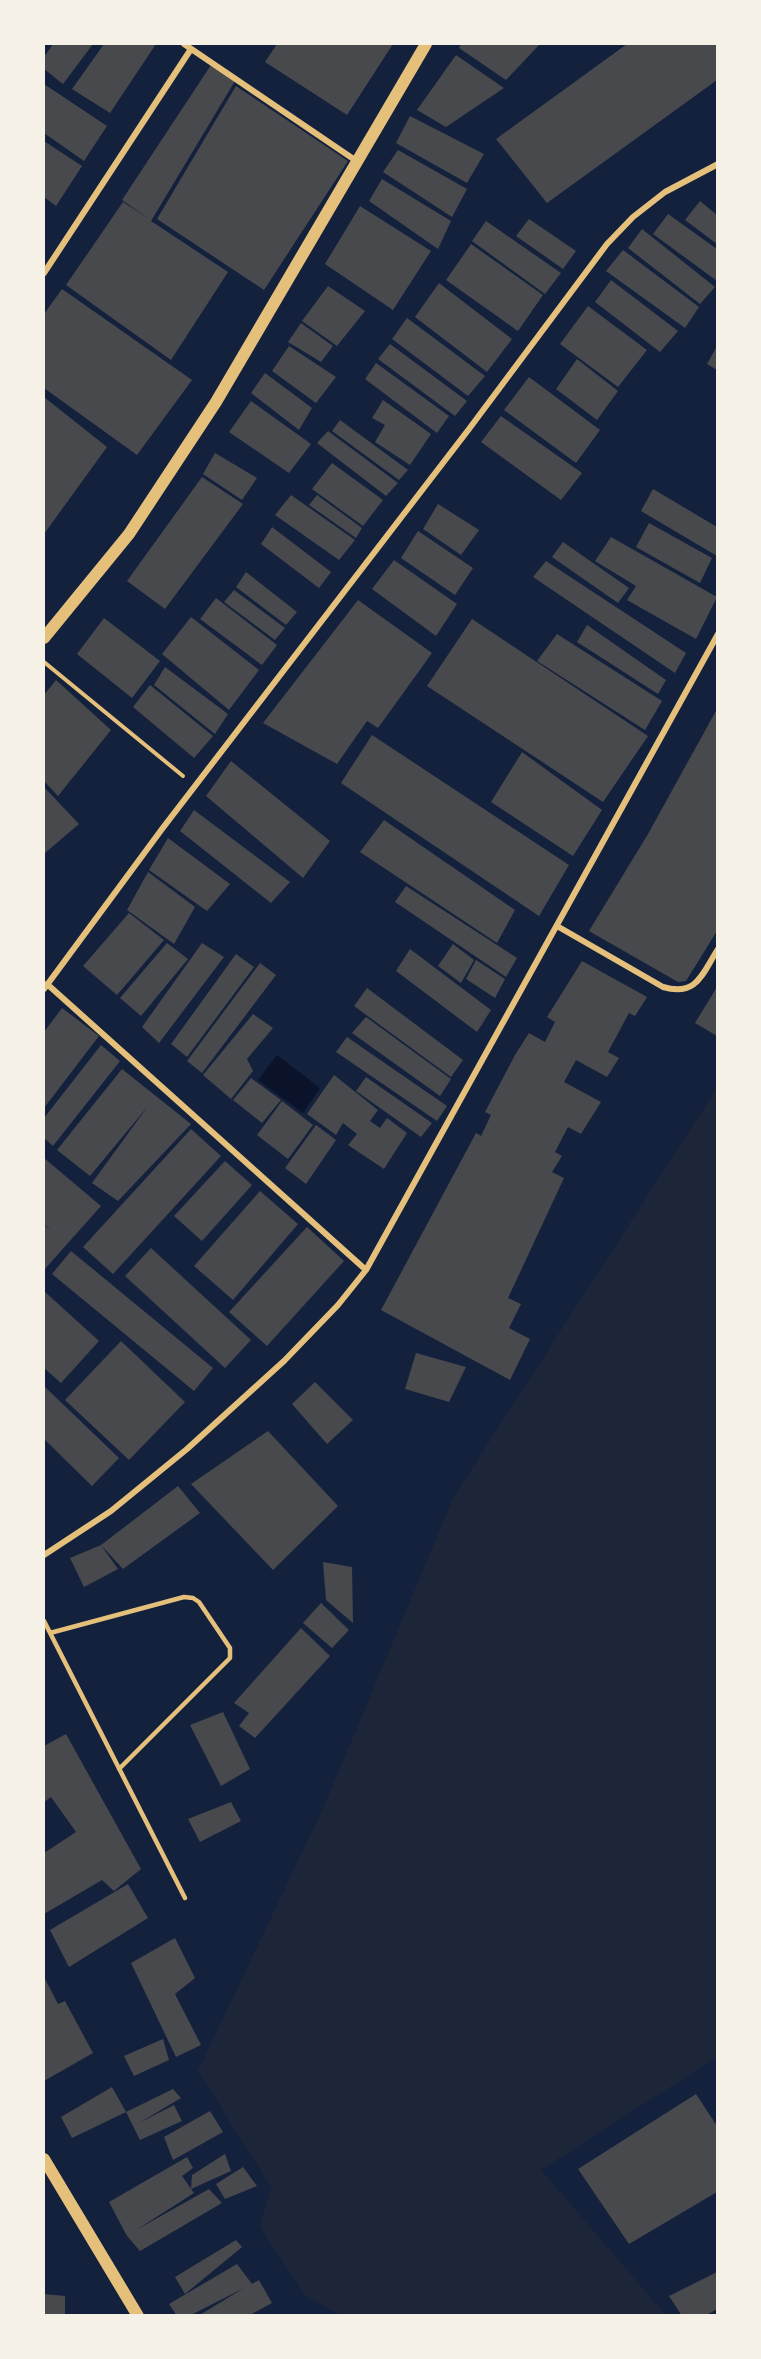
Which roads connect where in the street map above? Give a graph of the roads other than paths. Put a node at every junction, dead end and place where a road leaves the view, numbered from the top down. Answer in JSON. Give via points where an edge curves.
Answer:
{"nodes":[{"id":1,"x":184,"y":44,"type":"edge"},
{"id":2,"x":426,"y":44,"type":"edge"},
{"id":3,"x":191,"y":49,"type":"junction"},
{"id":4,"x":355,"y":160,"type":"junction"},
{"id":5,"x":717,"y":165,"type":"edge"},
{"id":6,"x":44,"y":273,"type":"edge"},
{"id":7,"x":717,"y":634,"type":"edge"},
{"id":8,"x":44,"y":638,"type":"edge"},
{"id":9,"x":557,"y":926,"type":"junction"},
{"id":10,"x":717,"y":949,"type":"edge"},
{"id":11,"x":45,"y":987,"type":"edge"},
{"id":12,"x":366,"y":1269,"type":"junction"},
{"id":13,"x":44,"y":1555,"type":"edge"},
{"id":14,"x":44,"y":1621,"type":"edge"},
{"id":15,"x":50,"y":1633,"type":"junction"},
{"id":16,"x":119,"y":1769,"type":"junction"},
{"id":17,"x":185,"y":1898,"type":"dead end"},
{"id":18,"x":44,"y":2159,"type":"edge"},
{"id":19,"x":138,"y":2316,"type":"edge"}],
"edges":[{"from":1,"to":3,"type":"street"},
{"from":2,"to":4,"type":"main road"},
{"from":3,"to":4,"type":"street"},
{"from":3,"to":6,"type":"street"},
{"from":4,"to":8,"type":"main road","via":[[203,420],[129,534]]},
{"from":5,"to":11,"type":"street","via":[[665,192],[607,244]]},
{"from":7,"to":9,"type":"street"},
{"from":9,"to":10,"type":"street","via":[[676,991],[694,984]]},
{"from":9,"to":12,"type":"street"},
{"from":11,"to":12,"type":"street"},
{"from":12,"to":13,"type":"street","via":[[338,1305],[284,1361],[187,1449],[111,1511]]},
{"from":14,"to":15,"type":"lane"},
{"from":15,"to":16,"type":"lane"},
{"from":15,"to":16,"type":"lane","via":[[184,1597],[199,1602],[231,1648],[230,1658]]},
{"from":16,"to":17,"type":"lane"},
{"from":18,"to":19,"type":"main road"}]}
